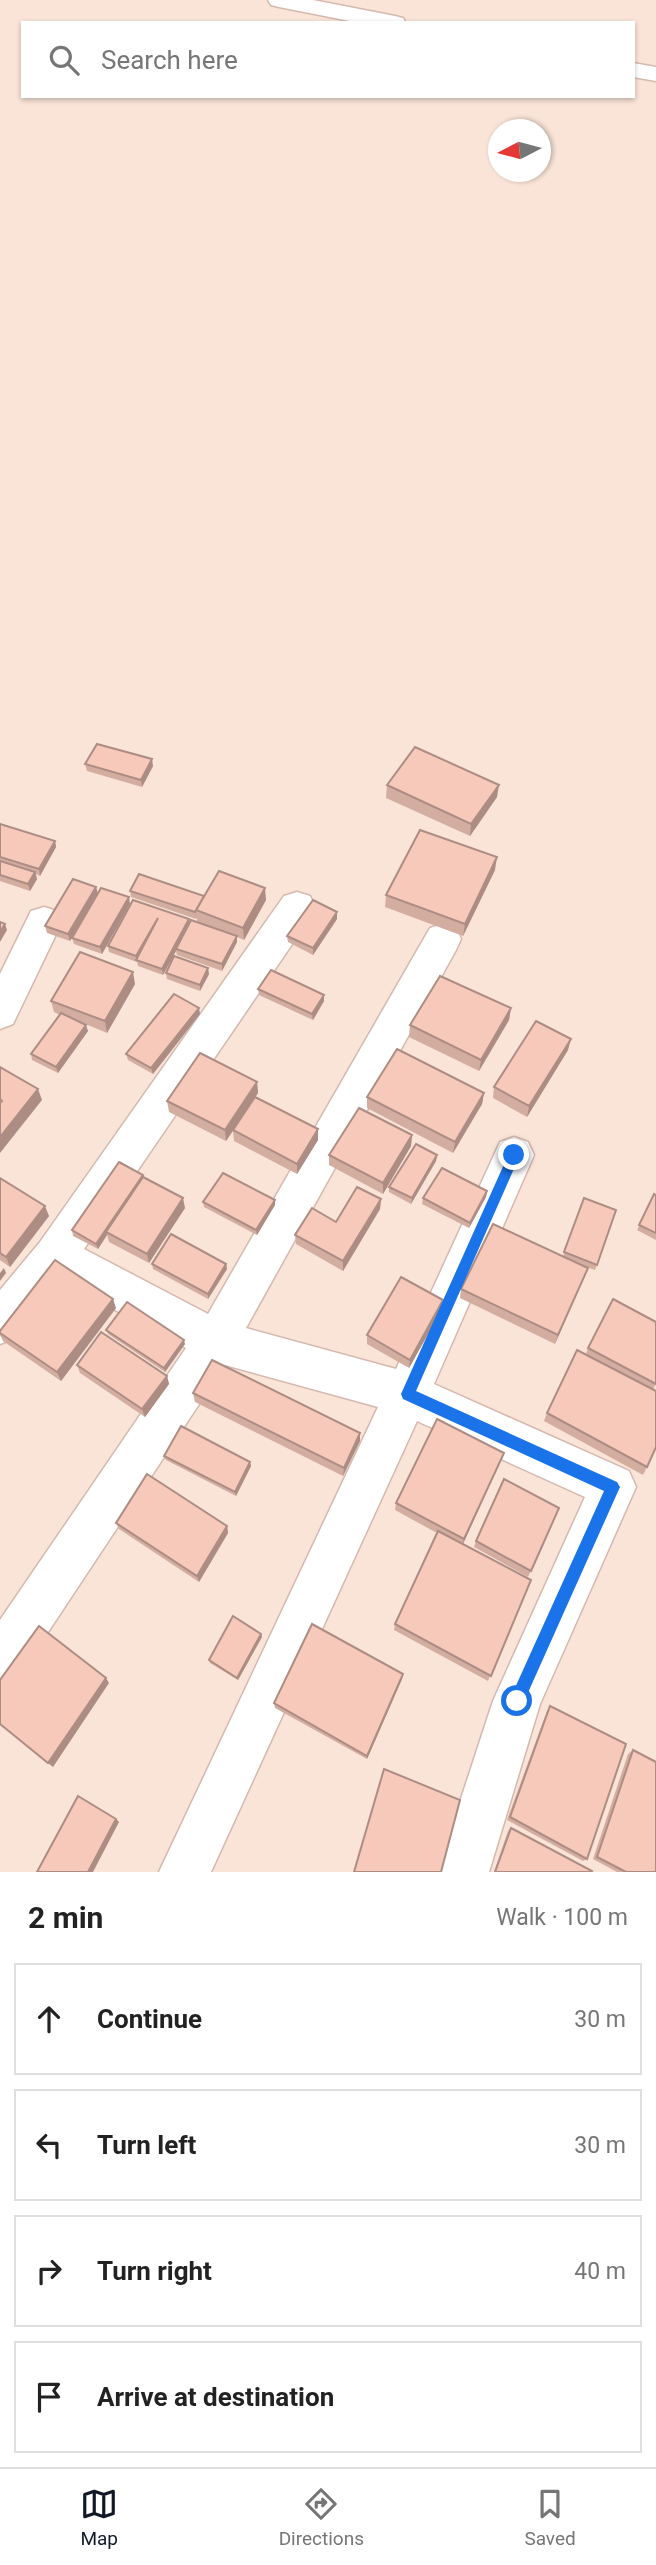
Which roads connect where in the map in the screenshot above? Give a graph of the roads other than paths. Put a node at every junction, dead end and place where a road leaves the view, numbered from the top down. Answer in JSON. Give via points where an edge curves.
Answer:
{"nodes":[{"id":1,"x":279,"y":0,"type":"edge"},
{"id":2,"x":385,"y":21,"type":"edge"},
{"id":3,"x":635,"y":70,"type":"edge"},
{"id":4,"x":656,"y":74,"type":"edge"},
{"id":5,"x":297,"y":907,"type":"dead end"},
{"id":6,"x":44,"y":922,"type":"edge"},
{"id":7,"x":443,"y":939,"type":"dead end"},
{"id":8,"x":0,"y":1013,"type":"edge"},
{"id":9,"x":514,"y":1155,"type":"dead end"},
{"id":10,"x":55,"y":1256,"type":"junction"},
{"id":11,"x":0,"y":1323,"type":"edge"},
{"id":12,"x":216,"y":1341,"type":"junction"},
{"id":13,"x":407,"y":1394,"type":"junction"},
{"id":14,"x":0,"y":1662,"type":"edge"},
{"id":15,"x":185,"y":1872,"type":"edge"},
{"id":16,"x":463,"y":1872,"type":"edge"}],
"edges":[{"from":1,"to":2,"type":"street"},
{"from":3,"to":4,"type":"street"},
{"from":5,"to":10,"type":"street"},
{"from":6,"to":8,"type":"street"},
{"from":7,"to":12,"type":"street"},
{"from":9,"to":13,"type":"street"},
{"from":10,"to":11,"type":"street"},
{"from":10,"to":12,"type":"street"},
{"from":12,"to":13,"type":"street"},
{"from":12,"to":14,"type":"street"},
{"from":13,"to":15,"type":"street"},
{"from":13,"to":16,"type":"street","via":[[612,1487],[517,1701]]}]}
